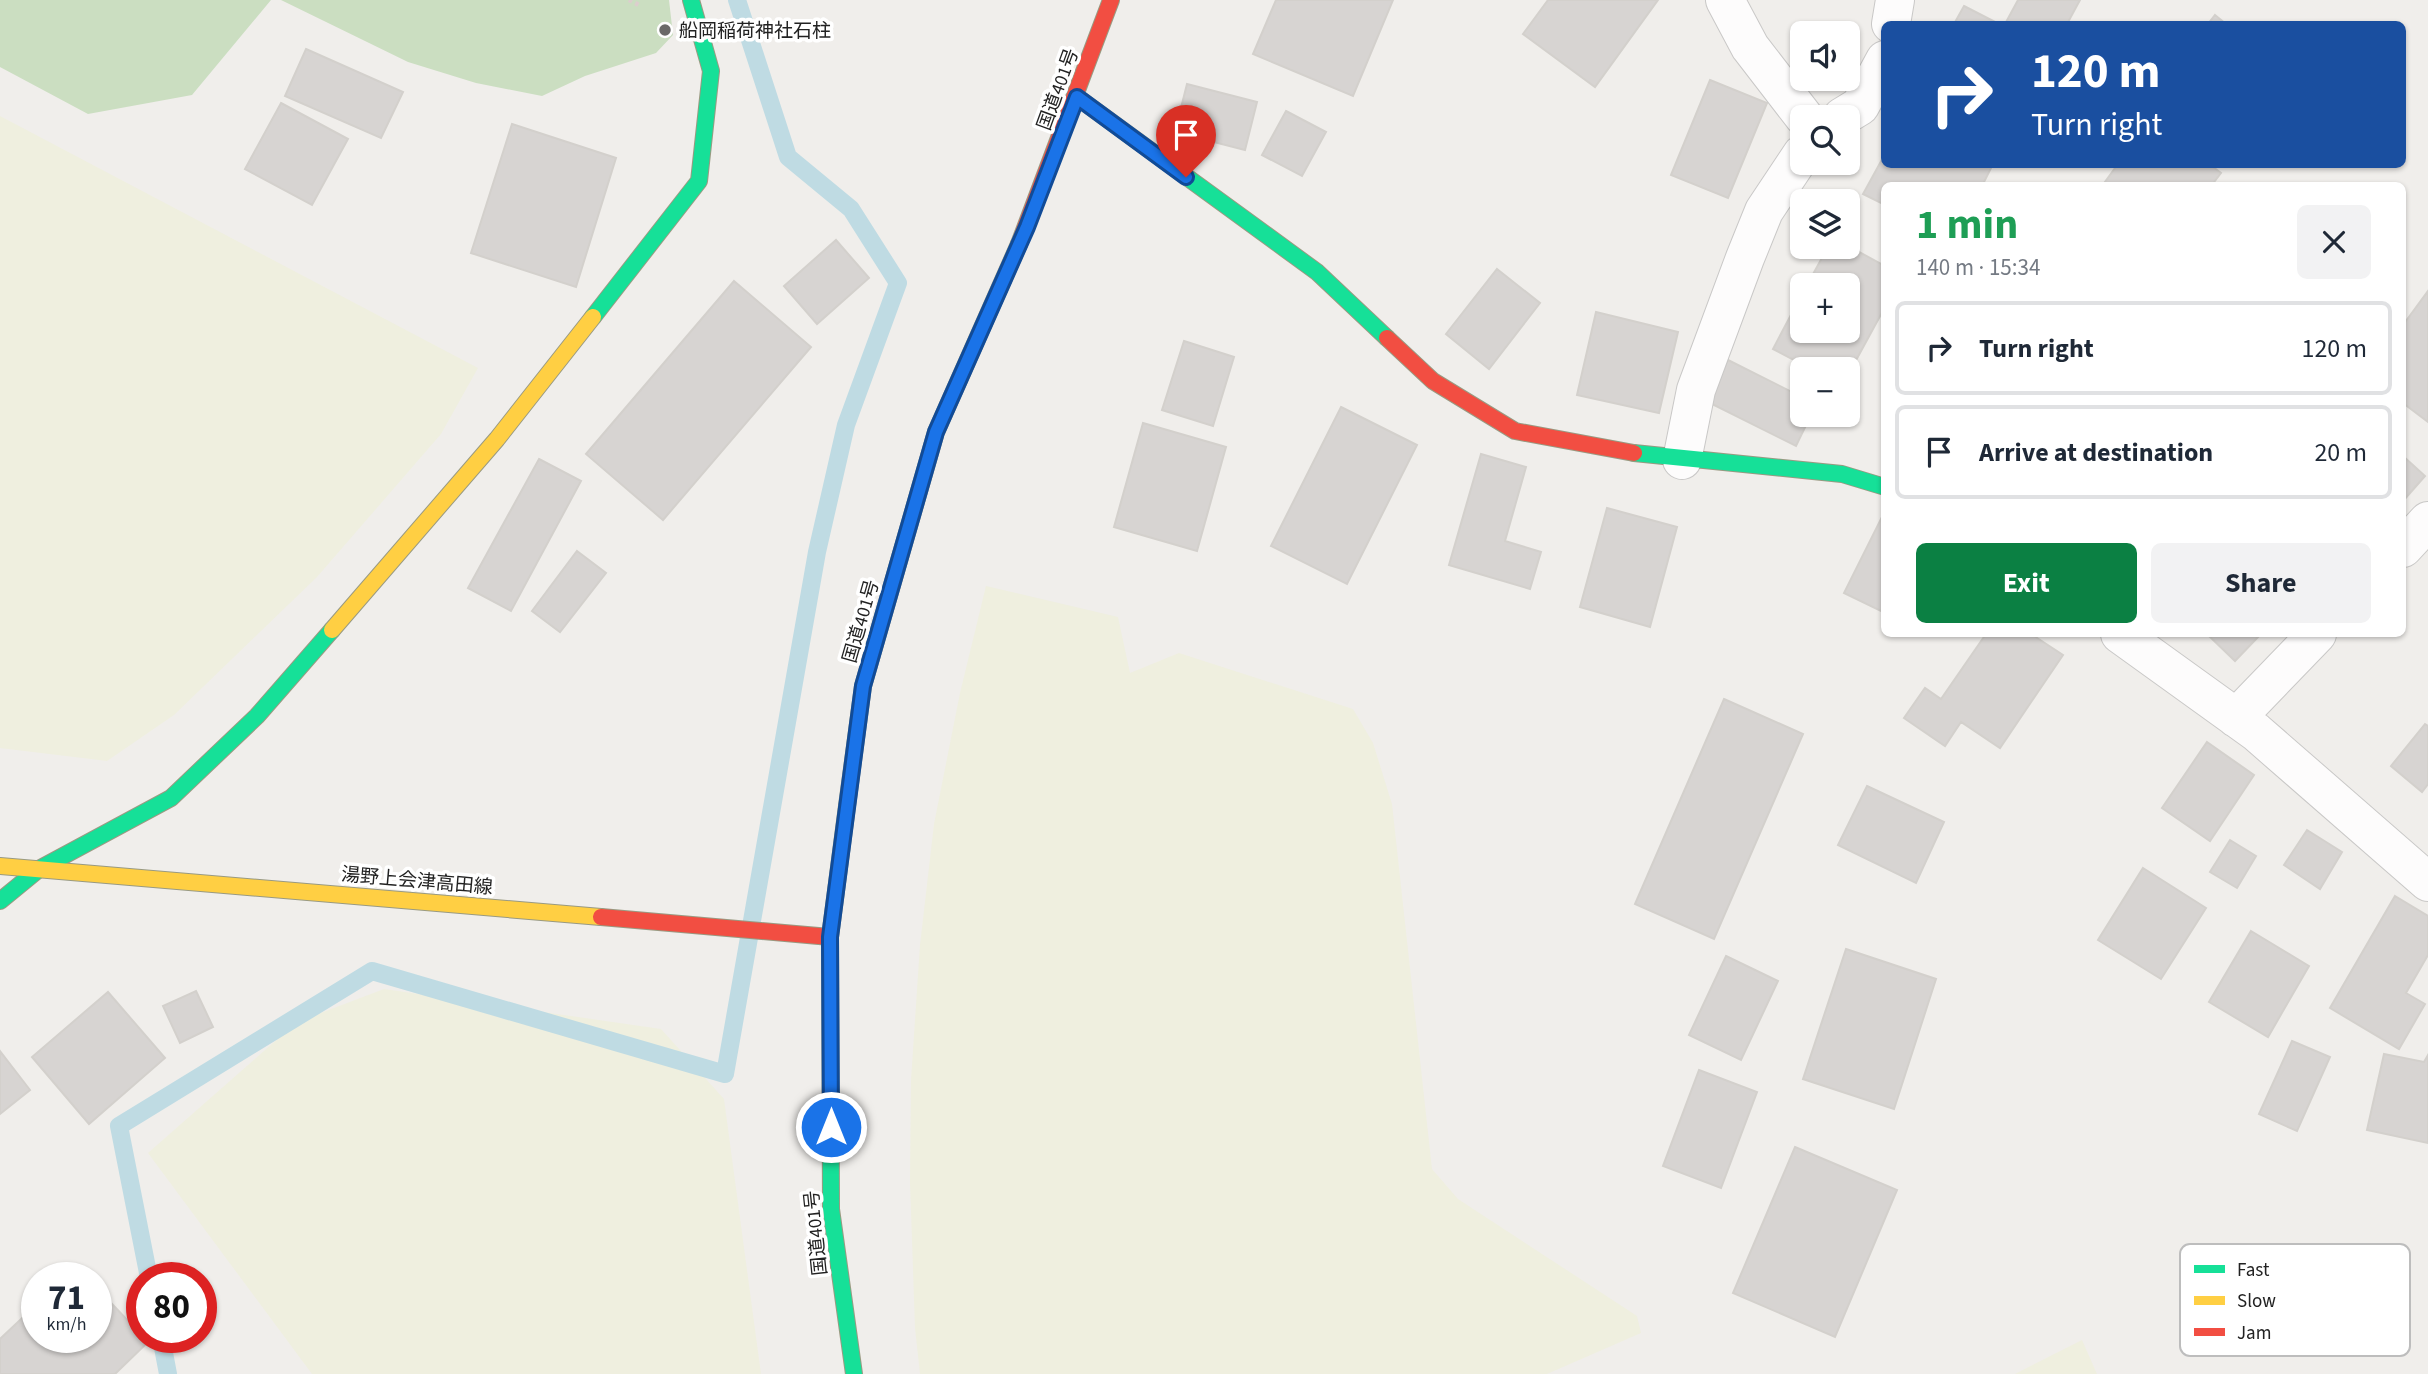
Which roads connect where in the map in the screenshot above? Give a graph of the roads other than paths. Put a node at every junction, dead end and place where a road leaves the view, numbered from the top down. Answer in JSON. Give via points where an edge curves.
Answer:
{"nodes":[{"id":1,"x":691,"y":0,"type":"edge"},
{"id":2,"x":1111,"y":0,"type":"edge"},
{"id":3,"x":1725,"y":0,"type":"edge"},
{"id":4,"x":1895,"y":0,"type":"edge"},
{"id":5,"x":1892,"y":21,"type":"edge"},
{"id":6,"x":1881,"y":67,"type":"edge"},
{"id":7,"x":1077,"y":97,"type":"junction"},
{"id":8,"x":1795,"y":105,"type":"edge"},
{"id":9,"x":1860,"y":106,"type":"edge"},
{"id":10,"x":1790,"y":172,"type":"edge"},
{"id":11,"x":1682,"y":460,"type":"junction"},
{"id":12,"x":1881,"y":486,"type":"edge"},
{"id":13,"x":2428,"y":521,"type":"edge"},
{"id":14,"x":2406,"y":545,"type":"edge"},
{"id":15,"x":2124,"y":637,"type":"edge"},
{"id":16,"x":2314,"y":637,"type":"edge"},
{"id":17,"x":2236,"y":718,"type":"junction"},
{"id":18,"x":0,"y":866,"type":"edge"},
{"id":19,"x":38,"y":869,"type":"junction"},
{"id":20,"x":2428,"y":882,"type":"edge"},
{"id":21,"x":0,"y":901,"type":"edge"},
{"id":22,"x":830,"y":937,"type":"junction"},
{"id":23,"x":854,"y":1374,"type":"edge"}],
"edges":[{"from":1,"to":19,"type":"main road","via":[[711,71],[699,181],[497,439],[257,716],[171,798]]},
{"from":2,"to":7,"type":"main road","name":"国道401号"},
{"from":3,"to":8,"type":"street","via":[[1750,47]]},
{"from":4,"to":5,"type":"street"},
{"from":6,"to":9,"type":"street"},
{"from":7,"to":11,"type":"main road","via":[[1317,272],[1433,381],[1515,431]]},
{"from":7,"to":22,"type":"main road","name":"国道401号","via":[[1027,227],[936,432],[863,686]]},
{"from":10,"to":11,"type":"street","via":[[1764,211],[1750,246],[1696,390]]},
{"from":11,"to":12,"type":"main road","via":[[1842,474]]},
{"from":13,"to":14,"type":"street"},
{"from":15,"to":17,"type":"street"},
{"from":16,"to":17,"type":"street"},
{"from":17,"to":20,"type":"street"},
{"from":18,"to":19,"type":"main road","name":"湯野上会津高田線"},
{"from":19,"to":21,"type":"main road"},
{"from":19,"to":22,"type":"main road","name":"湯野上会津高田線"},
{"from":22,"to":23,"type":"main road","name":"国道401号","via":[[831,1209]]}]}
